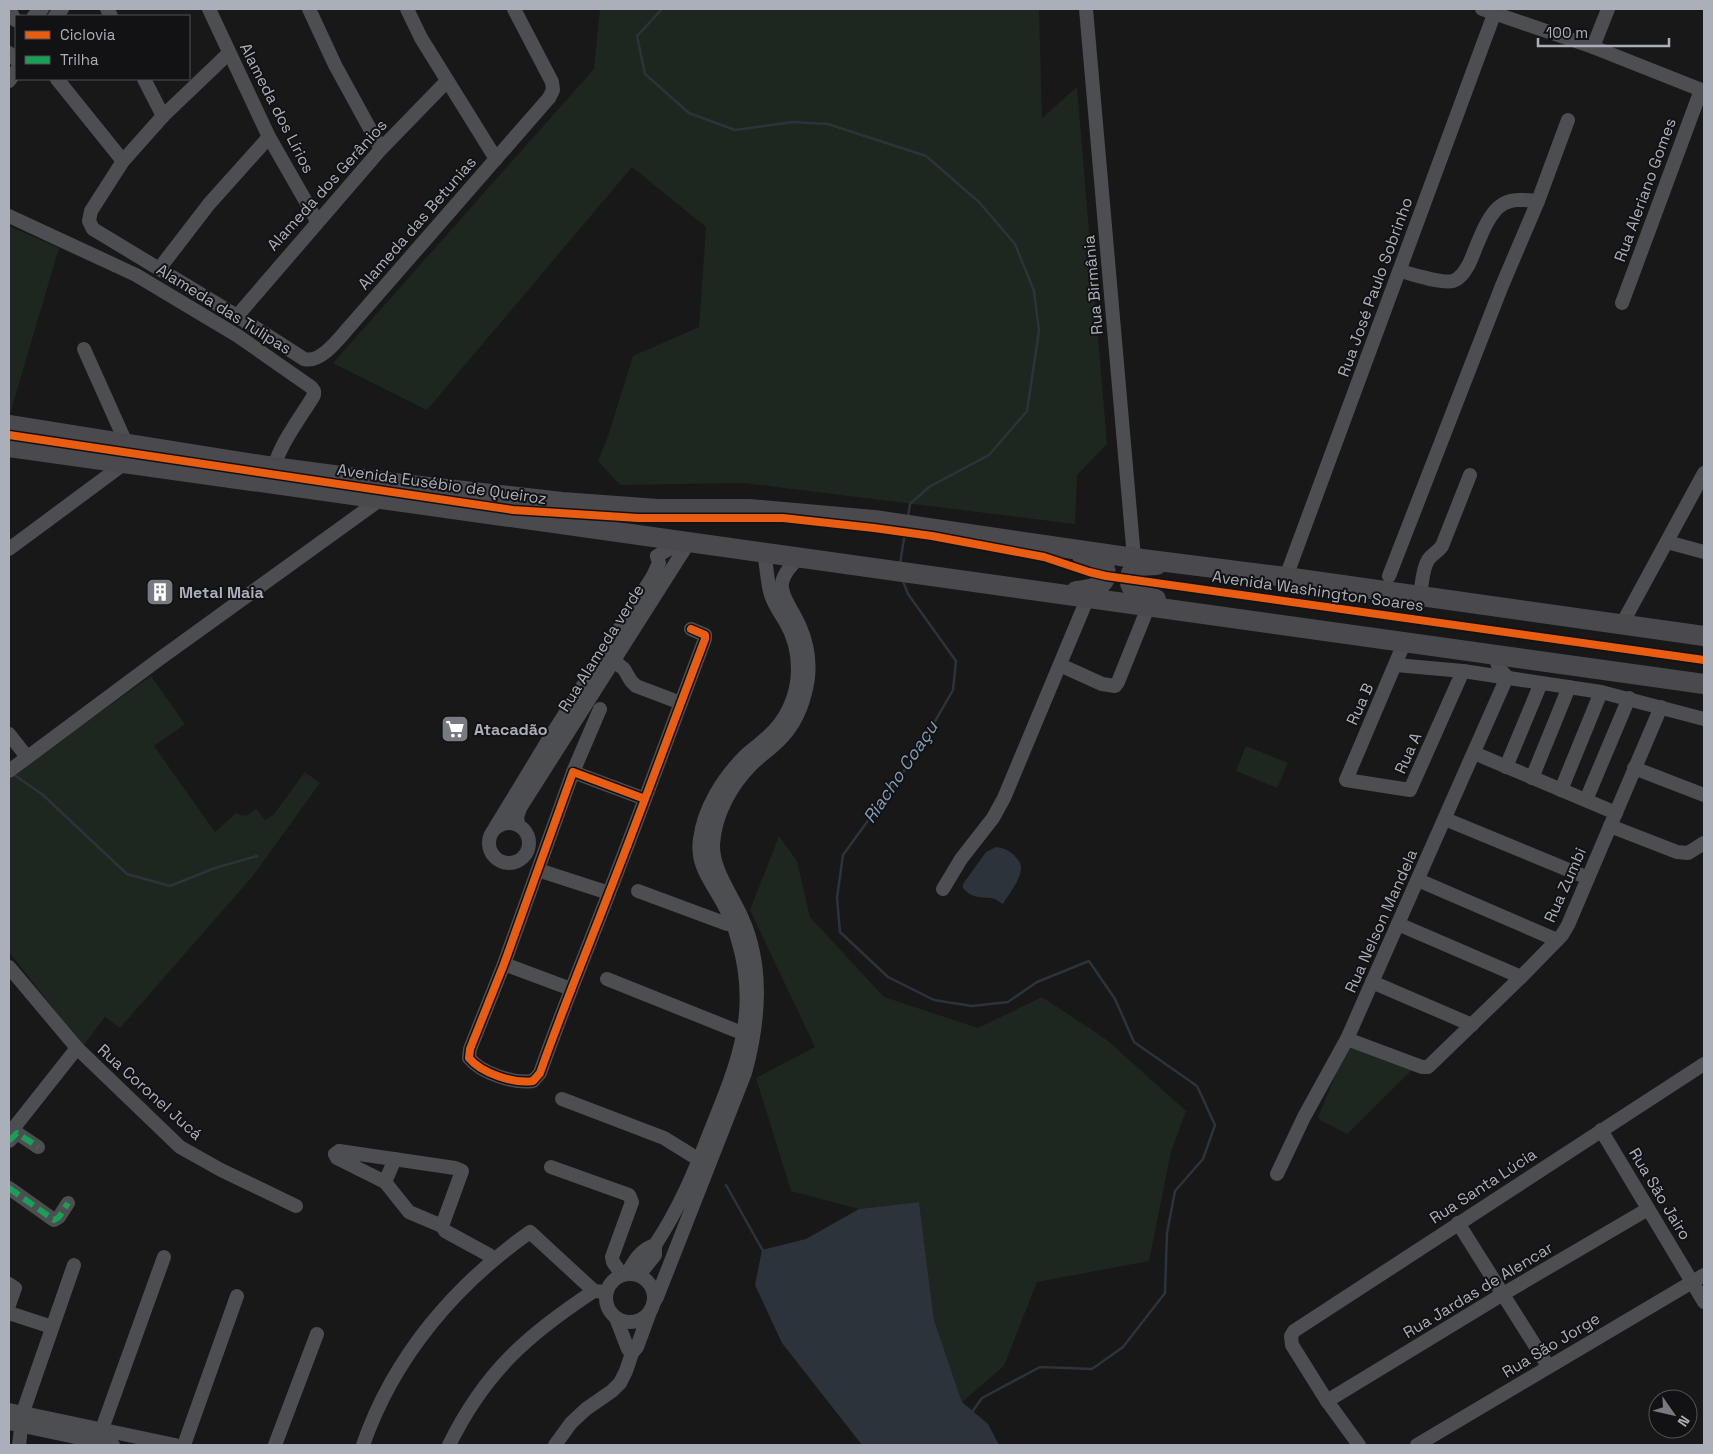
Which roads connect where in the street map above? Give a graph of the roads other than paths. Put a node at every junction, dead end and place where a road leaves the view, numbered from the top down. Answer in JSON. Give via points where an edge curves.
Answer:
{"nodes":[{"id":1,"x":209,"y":9,"type":"edge"},
{"id":2,"x":309,"y":9,"type":"edge"},
{"id":3,"x":408,"y":9,"type":"edge"},
{"id":4,"x":514,"y":9,"type":"edge"},
{"id":5,"x":1086,"y":9,"type":"edge"},
{"id":6,"x":1608,"y":9,"type":"edge"},
{"id":7,"x":1491,"y":10,"type":"edge"},
{"id":8,"x":1593,"y":48,"type":"junction"},
{"id":9,"x":229,"y":53,"type":"junction"},
{"id":10,"x":58,"y":80,"type":"edge"},
{"id":11,"x":145,"y":80,"type":"edge"},
{"id":12,"x":447,"y":81,"type":"junction"},
{"id":13,"x":1703,"y":90,"type":"edge"},
{"id":14,"x":163,"y":116,"type":"junction"},
{"id":15,"x":1568,"y":120,"type":"dead end"},
{"id":16,"x":269,"y":137,"type":"junction"},
{"id":17,"x":381,"y":149,"type":"junction"},
{"id":18,"x":496,"y":159,"type":"junction"},
{"id":19,"x":124,"y":161,"type":"junction"},
{"id":20,"x":1538,"y":201,"type":"junction"},
{"id":21,"x":9,"y":216,"type":"edge"},
{"id":22,"x":318,"y":221,"type":"junction"},
{"id":23,"x":159,"y":269,"type":"junction"},
{"id":24,"x":1400,"y":271,"type":"junction"},
{"id":25,"x":1622,"y":303,"type":"dead end"},
{"id":26,"x":237,"y":316,"type":"junction"},
{"id":27,"x":84,"y":349,"type":"dead end"},
{"id":28,"x":9,"y":426,"type":"edge"},
{"id":29,"x":9,"y":447,"type":"edge"},
{"id":30,"x":126,"y":454,"type":"junction"},
{"id":31,"x":273,"y":467,"type":"junction"},
{"id":32,"x":1704,"y":473,"type":"edge"},
{"id":33,"x":1470,"y":475,"type":"dead end"},
{"id":34,"x":287,"y":486,"type":"junction"},
{"id":35,"x":352,"y":495,"type":"junction"},
{"id":36,"x":381,"y":499,"type":"junction"},
{"id":37,"x":933,"y":528,"type":"joint"},
{"id":38,"x":684,"y":542,"type":"junction"},
{"id":39,"x":1667,"y":542,"type":"junction"},
{"id":40,"x":1067,"y":548,"type":"junction"},
{"id":41,"x":9,"y":549,"type":"edge"},
{"id":42,"x":305,"y":549,"type":"junction"},
{"id":43,"x":1704,"y":552,"type":"edge"},
{"id":44,"x":764,"y":553,"type":"junction"},
{"id":45,"x":799,"y":558,"type":"junction"},
{"id":46,"x":1134,"y":558,"type":"junction"},
{"id":47,"x":1176,"y":564,"type":"junction"},
{"id":48,"x":1389,"y":576,"type":"dead end"},
{"id":49,"x":1286,"y":577,"type":"junction"},
{"id":50,"x":1059,"y":592,"type":"junction"},
{"id":51,"x":1420,"y":596,"type":"junction"},
{"id":52,"x":1088,"y":597,"type":"junction"},
{"id":53,"x":1149,"y":605,"type":"junction"},
{"id":54,"x":1171,"y":608,"type":"junction"},
{"id":55,"x":1622,"y":624,"type":"junction"},
{"id":56,"x":691,"y":629,"type":"dead end"},
{"id":57,"x":1704,"y":636,"type":"edge"},
{"id":58,"x":1405,"y":642,"type":"junction"},
{"id":59,"x":1498,"y":654,"type":"junction"},
{"id":60,"x":609,"y":656,"type":"junction"},
{"id":61,"x":1524,"y":658,"type":"junction"},
{"id":62,"x":1060,"y":665,"type":"junction"},
{"id":63,"x":1396,"y":665,"type":"junction"},
{"id":64,"x":1463,"y":671,"type":"junction"},
{"id":65,"x":1513,"y":678,"type":"junction"},
{"id":66,"x":1541,"y":683,"type":"junction"},
{"id":67,"x":1704,"y":684,"type":"edge"},
{"id":68,"x":1569,"y":687,"type":"junction"},
{"id":69,"x":1601,"y":692,"type":"junction"},
{"id":70,"x":1630,"y":698,"type":"junction"},
{"id":71,"x":681,"y":703,"type":"junction"},
{"id":72,"x":1660,"y":707,"type":"junction"},
{"id":73,"x":600,"y":709,"type":"dead end"},
{"id":74,"x":1704,"y":719,"type":"edge"},
{"id":75,"x":9,"y":734,"type":"edge"},
{"id":76,"x":1474,"y":753,"type":"junction"},
{"id":77,"x":24,"y":754,"type":"junction"},
{"id":78,"x":9,"y":761,"type":"edge"},
{"id":79,"x":1506,"y":767,"type":"junction"},
{"id":80,"x":1634,"y":768,"type":"junction"},
{"id":81,"x":9,"y":771,"type":"edge"},
{"id":82,"x":573,"y":772,"type":"junction"},
{"id":83,"x":1532,"y":778,"type":"junction"},
{"id":84,"x":1346,"y":780,"type":"joint"},
{"id":85,"x":1561,"y":790,"type":"junction"},
{"id":86,"x":1704,"y":795,"type":"edge"},
{"id":87,"x":645,"y":799,"type":"junction"},
{"id":88,"x":1586,"y":800,"type":"junction"},
{"id":89,"x":712,"y":818,"type":"junction"},
{"id":90,"x":1445,"y":819,"type":"junction"},
{"id":91,"x":1613,"y":819,"type":"junction"},
{"id":92,"x":518,"y":824,"type":"junction"},
{"id":93,"x":495,"y":828,"type":"junction"},
{"id":94,"x":707,"y":838,"type":"junction"},
{"id":95,"x":1704,"y":843,"type":"edge"},
{"id":96,"x":538,"y":870,"type":"junction"},
{"id":97,"x":715,"y":871,"type":"junction"},
{"id":98,"x":1588,"y":878,"type":"junction"},
{"id":99,"x":1418,"y":880,"type":"junction"},
{"id":100,"x":943,"y":889,"type":"dead end"},
{"id":101,"x":638,"y":891,"type":"dead end"},
{"id":102,"x":609,"y":893,"type":"junction"},
{"id":103,"x":738,"y":922,"type":"junction"},
{"id":104,"x":1398,"y":924,"type":"junction"},
{"id":105,"x":1557,"y":940,"type":"junction"},
{"id":106,"x":504,"y":964,"type":"junction"},
{"id":107,"x":9,"y":967,"type":"edge"},
{"id":108,"x":1521,"y":977,"type":"junction"},
{"id":109,"x":607,"y":979,"type":"dead end"},
{"id":110,"x":1372,"y":982,"type":"junction"},
{"id":111,"x":14,"y":983,"type":"edge"},
{"id":112,"x":571,"y":989,"type":"junction"},
{"id":113,"x":1472,"y":1025,"type":"junction"},
{"id":114,"x":749,"y":1035,"type":"junction"},
{"id":115,"x":1347,"y":1039,"type":"junction"},
{"id":116,"x":77,"y":1048,"type":"junction"},
{"id":117,"x":1704,"y":1064,"type":"edge"},
{"id":118,"x":562,"y":1099,"type":"dead end"},
{"id":119,"x":1601,"y":1130,"type":"junction"},
{"id":120,"x":9,"y":1134,"type":"edge"},
{"id":121,"x":9,"y":1141,"type":"edge"},
{"id":122,"x":38,"y":1147,"type":"dead end"},
{"id":123,"x":395,"y":1159,"type":"junction"},
{"id":124,"x":704,"y":1163,"type":"junction"},
{"id":125,"x":551,"y":1167,"type":"dead end"},
{"id":126,"x":1277,"y":1174,"type":"dead end"},
{"id":127,"x":385,"y":1182,"type":"junction"},
{"id":128,"x":9,"y":1188,"type":"edge"},
{"id":129,"x":68,"y":1203,"type":"dead end"},
{"id":130,"x":296,"y":1206,"type":"dead end"},
{"id":131,"x":1648,"y":1209,"type":"junction"},
{"id":132,"x":1458,"y":1223,"type":"junction"},
{"id":133,"x":442,"y":1226,"type":"junction"},
{"id":134,"x":658,"y":1241,"type":"junction"},
{"id":135,"x":677,"y":1246,"type":"junction"},
{"id":136,"x":498,"y":1256,"type":"junction"},
{"id":137,"x":164,"y":1257,"type":"dead end"},
{"id":138,"x":74,"y":1265,"type":"dead end"},
{"id":139,"x":633,"y":1271,"type":"junction"},
{"id":140,"x":665,"y":1279,"type":"junction"},
{"id":141,"x":1698,"y":1279,"type":"edge"},
{"id":142,"x":9,"y":1284,"type":"edge"},
{"id":143,"x":600,"y":1291,"type":"junction"},
{"id":144,"x":1503,"y":1294,"type":"junction"},
{"id":145,"x":237,"y":1296,"type":"dead end"},
{"id":146,"x":1704,"y":1302,"type":"edge"},
{"id":147,"x":9,"y":1305,"type":"edge"},
{"id":148,"x":652,"y":1307,"type":"junction"},
{"id":149,"x":9,"y":1313,"type":"edge"},
{"id":150,"x":616,"y":1318,"type":"junction"},
{"id":151,"x":52,"y":1327,"type":"junction"},
{"id":152,"x":317,"y":1334,"type":"dead end"},
{"id":153,"x":632,"y":1353,"type":"junction"},
{"id":154,"x":1548,"y":1366,"type":"junction"},
{"id":155,"x":1327,"y":1402,"type":"junction"},
{"id":156,"x":15,"y":1418,"type":"edge"},
{"id":157,"x":103,"y":1441,"type":"edge"},
{"id":158,"x":19,"y":1445,"type":"edge"},
{"id":159,"x":175,"y":1445,"type":"edge"},
{"id":160,"x":184,"y":1445,"type":"edge"},
{"id":161,"x":275,"y":1445,"type":"edge"},
{"id":162,"x":363,"y":1445,"type":"edge"},
{"id":163,"x":449,"y":1445,"type":"edge"},
{"id":164,"x":556,"y":1445,"type":"edge"},
{"id":165,"x":1359,"y":1445,"type":"edge"},
{"id":166,"x":1417,"y":1445,"type":"edge"}],
"edges":[{"from":1,"to":9,"type":"street","name":"Alameda dos Lírios"},
{"from":2,"to":17,"type":"street"},
{"from":3,"to":12,"type":"street"},
{"from":4,"to":18,"type":"street","name":"Alameda das Betunias","via":[[552,82],[553,90]]},
{"from":5,"to":46,"type":"street","name":"Rua Birmânia"},
{"from":6,"to":8,"type":"street"},
{"from":7,"to":8,"type":"street"},
{"from":7,"to":24,"type":"street","name":"Rua José Paulo Sobrinho"},
{"from":8,"to":13,"type":"street"},
{"from":9,"to":14,"type":"street"},
{"from":9,"to":16,"type":"street","name":"Alameda dos Lírios"},
{"from":10,"to":19,"type":"street"},
{"from":11,"to":14,"type":"street"},
{"from":12,"to":17,"type":"street","name":"Alameda dos Gerânios"},
{"from":12,"to":18,"type":"street"},
{"from":13,"to":25,"type":"street","name":"Rua Aleriano Gomes"},
{"from":14,"to":19,"type":"street"},
{"from":15,"to":20,"type":"street"},
{"from":16,"to":22,"type":"street","name":"Alameda dos Lírios"},
{"from":16,"to":23,"type":"street","via":[[209,204]]},
{"from":17,"to":22,"type":"street","name":"Alameda dos Gerânios"},
{"from":18,"to":26,"type":"street","name":"Alameda das Betunias","via":[[322,355],[313,360],[304,359]]},
{"from":19,"to":23,"type":"street","via":[[91,211],[90,225]]},
{"from":20,"to":24,"type":"street","via":[[1512,200],[1497,209],[1467,268],[1456,280],[1444,281]]},
{"from":20,"to":48,"type":"street"},
{"from":21,"to":31,"type":"street","name":"Alameda das Tulipas","via":[[136,275],[238,336],[312,387],[314,395]]},
{"from":22,"to":26,"type":"street","name":"Alameda dos Gerânios"},
{"from":23,"to":26,"type":"street"},
{"from":24,"to":49,"type":"street","name":"Rua José Paulo Sobrinho"},
{"from":27,"to":30,"type":"street"},
{"from":28,"to":30,"type":"highway","name":"Avenida Eusébio de Queiroz"},
{"from":29,"to":30,"type":"highway","name":"Avenida Eusébio de Queiroz"},
{"from":30,"to":31,"type":"highway","name":"Avenida Eusébio de Queiroz"},
{"from":30,"to":34,"type":"highway","name":"Avenida Eusébio de Queiroz"},
{"from":30,"to":41,"type":"street"},
{"from":31,"to":34,"type":"street","via":[[277,479]]},
{"from":31,"to":37,"type":"highway","name":"Avenida Eusébio de Queiroz","via":[[562,502],[658,509],[750,509]]},
{"from":32,"to":39,"type":"street"},
{"from":33,"to":51,"type":"street","via":[[1442,546],[1428,561]]},
{"from":34,"to":35,"type":"highway","name":"Avenida Eusébio de Queiroz"},
{"from":35,"to":36,"type":"highway","name":"Avenida Eusébio de Queiroz"},
{"from":35,"to":42,"type":"street","via":[[355,501],[349,513]]},
{"from":36,"to":38,"type":"highway","name":"Avenida Eusébio de Queiroz"},
{"from":36,"to":42,"type":"street"},
{"from":37,"to":40,"type":"highway","name":"Avenida Washington Soares"},
{"from":38,"to":44,"type":"highway","name":"Avenida Eusébio de Queiroz"},
{"from":38,"to":60,"type":"street","name":"Rua Alameda verde"},
{"from":38,"to":60,"type":"street","name":"Rua Alameda verde","via":[[657,556],[656,572]]},
{"from":39,"to":43,"type":"street"},
{"from":39,"to":55,"type":"street"},
{"from":40,"to":46,"type":"highway","name":"Avenida Washington Soares"},
{"from":40,"to":50,"type":"highway","via":[[1097,560],[1104,567],[1106,576],[1094,588]]},
{"from":42,"to":77,"type":"street"},
{"from":44,"to":45,"type":"highway","name":"Avenida Eusébio de Queiroz"},
{"from":44,"to":89,"type":"street","via":[[771,596],[790,630],[796,649],[796,689],[785,717],[727,777],[716,796]]},
{"from":45,"to":50,"type":"highway","name":"Avenida Eusébio de Queiroz"},
{"from":45,"to":89,"type":"street","via":[[785,574],[782,592],[806,647],[809,670],[799,712],[787,732],[736,783]]},
{"from":46,"to":47,"type":"highway","name":"Avenida Washington Soares"},
{"from":47,"to":49,"type":"highway","name":"Avenida Washington Soares"},
{"from":47,"to":54,"type":"highway","via":[[1138,567],[1129,578],[1135,592],[1164,602]]},
{"from":49,"to":51,"type":"highway","name":"Avenida Washington Soares"},
{"from":50,"to":52,"type":"highway"},
{"from":51,"to":55,"type":"highway","name":"Avenida Washington Soares"},
{"from":52,"to":53,"type":"highway"},
{"from":52,"to":62,"type":"street"},
{"from":53,"to":54,"type":"highway"},
{"from":53,"to":62,"type":"street","via":[[1115,686],[1105,685]]},
{"from":54,"to":58,"type":"highway"},
{"from":55,"to":57,"type":"highway","name":"Avenida Washington Soares"},
{"from":56,"to":71,"type":"street","via":[[705,635],[705,638]]},
{"from":58,"to":59,"type":"highway"},
{"from":58,"to":63,"type":"street","name":"Rua B"},
{"from":59,"to":61,"type":"highway"},
{"from":59,"to":65,"type":"street","via":[[1496,662],[1499,669]]},
{"from":60,"to":71,"type":"street","via":[[636,686]]},
{"from":60,"to":92,"type":"street","name":"Rua Alameda verde","via":[[520,808]]},
{"from":60,"to":93,"type":"street","name":"Rua Alameda verde","via":[[545,745]]},
{"from":61,"to":65,"type":"street","name":"Rua Nelson Mandela"},
{"from":61,"to":67,"type":"highway"},
{"from":62,"to":100,"type":"street","via":[[1004,798]]},
{"from":63,"to":64,"type":"street"},
{"from":63,"to":84,"type":"street","name":"Rua B"},
{"from":64,"to":65,"type":"street"},
{"from":64,"to":84,"type":"street","name":"Rua A","via":[[1410,790]]},
{"from":65,"to":66,"type":"street"},
{"from":65,"to":76,"type":"street","name":"Rua Nelson Mandela"},
{"from":66,"to":68,"type":"street"},
{"from":66,"to":79,"type":"street"},
{"from":68,"to":69,"type":"street"},
{"from":68,"to":83,"type":"street"},
{"from":69,"to":70,"type":"street"},
{"from":69,"to":85,"type":"street"},
{"from":70,"to":72,"type":"street"},
{"from":70,"to":88,"type":"street"},
{"from":71,"to":87,"type":"street"},
{"from":72,"to":74,"type":"street"},
{"from":72,"to":80,"type":"street","name":"Rua Zumbi"},
{"from":73,"to":82,"type":"street"},
{"from":75,"to":77,"type":"street"},
{"from":76,"to":79,"type":"street"},
{"from":76,"to":90,"type":"street","name":"Rua Nelson Mandela"},
{"from":77,"to":78,"type":"street"},
{"from":77,"to":81,"type":"street"},
{"from":79,"to":83,"type":"street"},
{"from":80,"to":86,"type":"street"},
{"from":80,"to":91,"type":"street","name":"Rua Zumbi"},
{"from":82,"to":87,"type":"street"},
{"from":82,"to":96,"type":"street"},
{"from":83,"to":85,"type":"street"},
{"from":85,"to":88,"type":"street"},
{"from":87,"to":102,"type":"street"},
{"from":88,"to":91,"type":"street"},
{"from":89,"to":94,"type":"street"},
{"from":90,"to":98,"type":"street"},
{"from":90,"to":99,"type":"street","name":"Rua Nelson Mandela"},
{"from":91,"to":95,"type":"street","via":[[1677,852],[1688,853]]},
{"from":91,"to":98,"type":"street","name":"Rua Zumbi"},
{"from":92,"to":93,"type":"street","via":[[510,822]]},
{"from":92,"to":93,"type":"street","via":[[527,833],[529,846],[523,858],[511,863],[498,860],[490,850],[489,838]]},
{"from":94,"to":97,"type":"street"},
{"from":94,"to":97,"type":"street","via":[[699,848],[702,865]]},
{"from":96,"to":102,"type":"street"},
{"from":96,"to":106,"type":"street"},
{"from":97,"to":103,"type":"street","via":[[724,906]]},
{"from":98,"to":105,"type":"street","name":"Rua Zumbi","via":[[1568,925]]},
{"from":99,"to":104,"type":"street","name":"Rua Nelson Mandela"},
{"from":99,"to":105,"type":"street"},
{"from":101,"to":103,"type":"street","via":[[727,924]]},
{"from":102,"to":112,"type":"street"},
{"from":103,"to":114,"type":"street","via":[[746,977]]},
{"from":104,"to":108,"type":"street"},
{"from":104,"to":110,"type":"street","name":"Rua Nelson Mandela"},
{"from":105,"to":108,"type":"street","name":"Rua Zumbi"},
{"from":106,"to":112,"type":"street"},
{"from":106,"to":112,"type":"street","via":[[469,1054],[475,1065],[485,1071],[520,1081],[533,1081]]},
{"from":107,"to":111,"type":"street","name":"Rua Coronel Jucá"},
{"from":108,"to":113,"type":"street","name":"Rua Zumbi"},
{"from":109,"to":114,"type":"street"},
{"from":110,"to":113,"type":"street"},
{"from":110,"to":115,"type":"street","name":"Rua Nelson Mandela"},
{"from":111,"to":116,"type":"street","name":"Rua Coronel Jucá"},
{"from":113,"to":115,"type":"street","name":"Rua Zumbi","via":[[1424,1068]]},
{"from":114,"to":124,"type":"street"},
{"from":115,"to":126,"type":"street","name":"Rua Nelson Mandela"},
{"from":116,"to":120,"type":"street"},
{"from":116,"to":130,"type":"street","name":"Rua Coronel Jucá","via":[[180,1147]]},
{"from":117,"to":119,"type":"street","name":"Rua Santa Lúcia"},
{"from":118,"to":124,"type":"street","via":[[664,1138]]},
{"from":119,"to":131,"type":"street","name":"Rua São Jairo"},
{"from":119,"to":132,"type":"street","name":"Rua Santa Lúcia"},
{"from":121,"to":122,"type":"street","via":[[17,1133]]},
{"from":123,"to":127,"type":"street"},
{"from":123,"to":127,"type":"street","via":[[339,1151],[335,1154],[337,1158]]},
{"from":123,"to":133,"type":"street","via":[[462,1171]]},
{"from":124,"to":134,"type":"street"},
{"from":124,"to":135,"type":"street"},
{"from":125,"to":139,"type":"street","via":[[629,1196],[632,1202],[612,1257],[613,1262]]},
{"from":127,"to":133,"type":"street","via":[[409,1212]]},
{"from":128,"to":129,"type":"street","via":[[54,1220]]},
{"from":131,"to":141,"type":"street","name":"Rua São Jairo"},
{"from":131,"to":144,"type":"street","name":"Rua Jardas de Alencar"},
{"from":132,"to":144,"type":"street"},
{"from":132,"to":155,"type":"street","name":"Rua Santa Lúcia","via":[[1297,1328],[1291,1336],[1292,1345]]},
{"from":133,"to":136,"type":"street","via":[[445,1231]]},
{"from":134,"to":135,"type":"street"},
{"from":134,"to":139,"type":"street","via":[[645,1248]]},
{"from":135,"to":140,"type":"street"},
{"from":136,"to":143,"type":"street","via":[[530,1232]]},
{"from":136,"to":162,"type":"street","via":[[462,1287],[420,1338],[398,1370]]},
{"from":137,"to":157,"type":"street"},
{"from":138,"to":151,"type":"street"},
{"from":139,"to":140,"type":"street"},
{"from":139,"to":143,"type":"street"},
{"from":139,"to":148,"type":"street","via":[[652,1287]]},
{"from":140,"to":148,"type":"street"},
{"from":141,"to":146,"type":"street","name":"Rua São Jairo"},
{"from":141,"to":154,"type":"street","name":"Rua São Jorge"},
{"from":142,"to":147,"type":"street","via":[[15,1288]]},
{"from":143,"to":150,"type":"street"},
{"from":143,"to":163,"type":"street","via":[[540,1329],[512,1354],[476,1397]]},
{"from":144,"to":154,"type":"street"},
{"from":144,"to":155,"type":"street","name":"Rua Jardas de Alencar"},
{"from":145,"to":160,"type":"street"},
{"from":148,"to":150,"type":"street","via":[[643,1318],[632,1322]]},
{"from":148,"to":153,"type":"street"},
{"from":149,"to":151,"type":"street"},
{"from":150,"to":153,"type":"street"},
{"from":151,"to":156,"type":"street"},
{"from":152,"to":161,"type":"street"},
{"from":153,"to":164,"type":"street","via":[[620,1382],[571,1423]]},
{"from":154,"to":166,"type":"street","name":"Rua São Jorge"},
{"from":155,"to":165,"type":"street"},
{"from":156,"to":157,"type":"street"},
{"from":156,"to":158,"type":"street"},
{"from":157,"to":159,"type":"street"}]}
